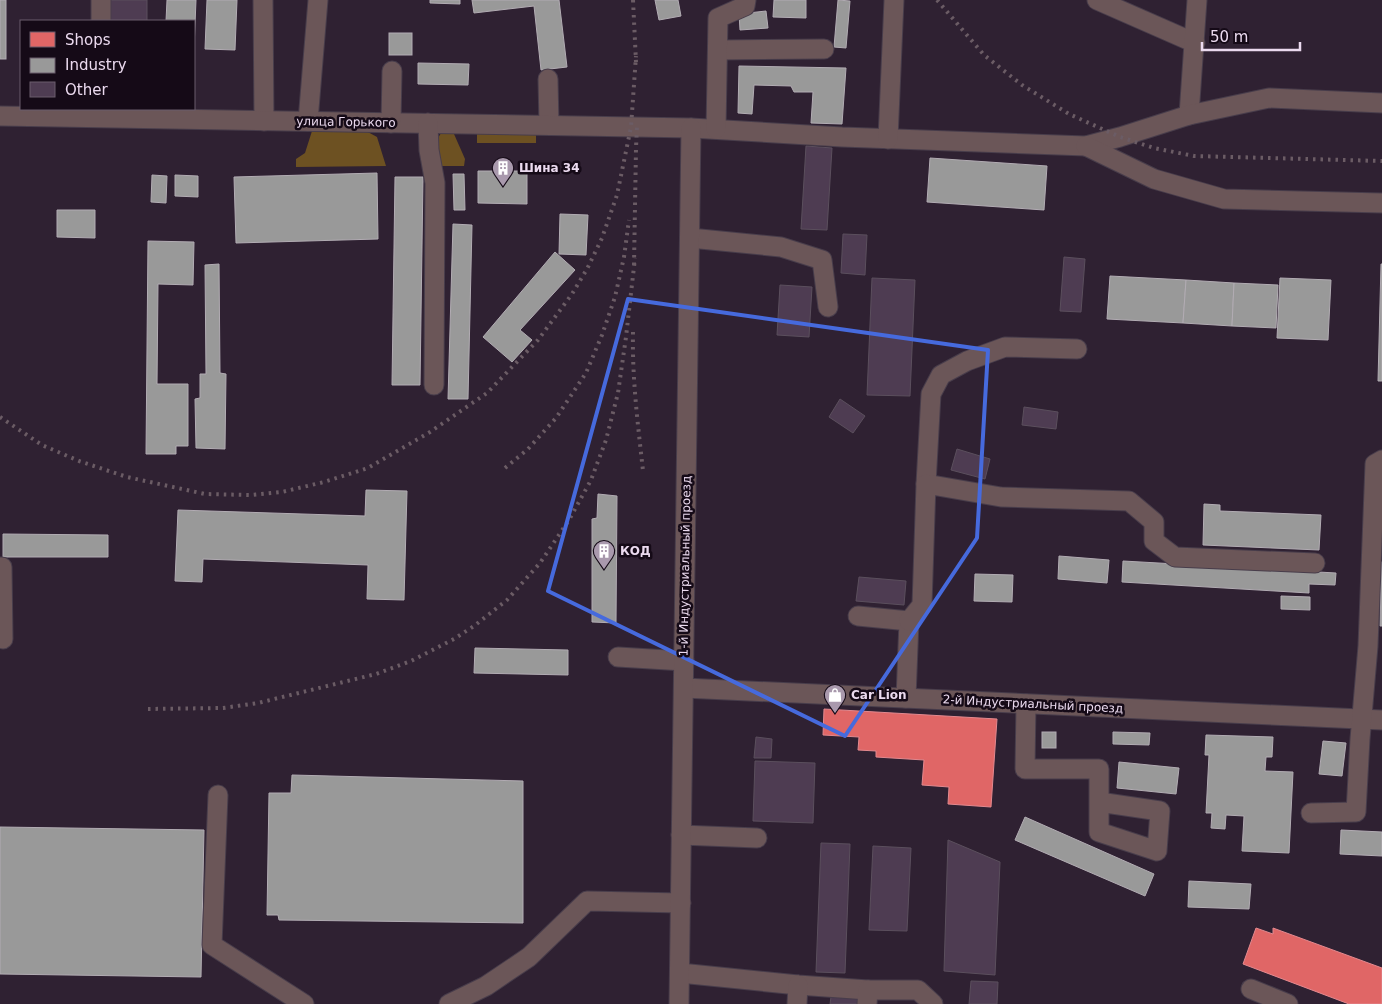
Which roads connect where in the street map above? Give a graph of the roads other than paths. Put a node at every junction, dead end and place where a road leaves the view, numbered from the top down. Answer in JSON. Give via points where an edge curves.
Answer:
{"nodes":[{"id":1,"x":101,"y":0,"type":"edge"},
{"id":2,"x":263,"y":0,"type":"edge"},
{"id":3,"x":318,"y":0,"type":"edge"},
{"id":4,"x":746,"y":0,"type":"edge"},
{"id":5,"x":894,"y":0,"type":"edge"},
{"id":6,"x":1097,"y":0,"type":"edge"},
{"id":7,"x":1197,"y":0,"type":"edge"},
{"id":8,"x":101,"y":20,"type":"edge"},
{"id":9,"x":1194,"y":42,"type":"junction"},
{"id":10,"x":824,"y":49,"type":"dead end"},
{"id":11,"x":718,"y":50,"type":"junction"},
{"id":12,"x":392,"y":71,"type":"dead end"},
{"id":13,"x":548,"y":79,"type":"dead end"},
{"id":14,"x":1382,"y":103,"type":"edge"},
{"id":15,"x":2,"y":111,"type":"edge"},
{"id":16,"x":102,"y":113,"type":"edge"},
{"id":17,"x":1189,"y":115,"type":"junction"},
{"id":18,"x":264,"y":121,"type":"junction"},
{"id":19,"x":308,"y":121,"type":"junction"},
{"id":20,"x":391,"y":123,"type":"junction"},
{"id":21,"x":428,"y":123,"type":"junction"},
{"id":22,"x":549,"y":125,"type":"junction"},
{"id":23,"x":691,"y":128,"type":"junction"},
{"id":24,"x":716,"y":129,"type":"junction"},
{"id":25,"x":888,"y":139,"type":"junction"},
{"id":26,"x":1086,"y":146,"type":"junction"},
{"id":27,"x":1382,"y":204,"type":"edge"},
{"id":28,"x":690,"y":238,"type":"junction"},
{"id":29,"x":828,"y":307,"type":"dead end"},
{"id":30,"x":1076,"y":349,"type":"dead end"},
{"id":31,"x":434,"y":384,"type":"dead end"},
{"id":32,"x":1382,"y":460,"type":"edge"},
{"id":33,"x":926,"y":484,"type":"junction"},
{"id":34,"x":1315,"y":563,"type":"dead end"},
{"id":35,"x":0,"y":567,"type":"edge"},
{"id":36,"x":858,"y":616,"type":"dead end"},
{"id":37,"x":909,"y":621,"type":"junction"},
{"id":38,"x":3,"y":638,"type":"dead end"},
{"id":39,"x":618,"y":657,"type":"dead end"},
{"id":40,"x":684,"y":661,"type":"junction"},
{"id":41,"x":684,"y":688,"type":"junction"},
{"id":42,"x":906,"y":698,"type":"junction"},
{"id":43,"x":1026,"y":704,"type":"junction"},
{"id":44,"x":1362,"y":719,"type":"junction"},
{"id":45,"x":1382,"y":720,"type":"edge"},
{"id":46,"x":218,"y":795,"type":"dead end"},
{"id":47,"x":1099,"y":802,"type":"dead end"},
{"id":48,"x":1310,"y":813,"type":"dead end"},
{"id":49,"x":681,"y":835,"type":"junction"},
{"id":50,"x":757,"y":838,"type":"dead end"},
{"id":51,"x":681,"y":903,"type":"junction"},
{"id":52,"x":680,"y":973,"type":"junction"},
{"id":53,"x":798,"y":985,"type":"junction"},
{"id":54,"x":1251,"y":990,"type":"dead end"},
{"id":55,"x":868,"y":997,"type":"edge"},
{"id":56,"x":304,"y":1004,"type":"edge"},
{"id":57,"x":449,"y":1004,"type":"edge"},
{"id":58,"x":679,"y":1004,"type":"edge"},
{"id":59,"x":796,"y":1004,"type":"edge"},
{"id":60,"x":933,"y":1004,"type":"edge"},
{"id":61,"x":1288,"y":1004,"type":"edge"}],
"edges":[{"from":1,"to":8,"type":"street"},
{"from":2,"to":18,"type":"street"},
{"from":3,"to":19,"type":"street"},
{"from":4,"to":11,"type":"street","via":[[745,6],[718,18]]},
{"from":5,"to":25,"type":"street"},
{"from":6,"to":9,"type":"street"},
{"from":7,"to":9,"type":"street"},
{"from":9,"to":17,"type":"street"},
{"from":10,"to":11,"type":"street"},
{"from":11,"to":24,"type":"street"},
{"from":12,"to":20,"type":"street"},
{"from":13,"to":22,"type":"street"},
{"from":14,"to":17,"type":"street","via":[[1269,98]]},
{"from":15,"to":16,"type":"street","name":"улица Горького"},
{"from":16,"to":18,"type":"street","name":"улица Горького"},
{"from":17,"to":26,"type":"street"},
{"from":18,"to":19,"type":"street","name":"улица Горького"},
{"from":19,"to":20,"type":"street","name":"улица Горького"},
{"from":20,"to":21,"type":"street","name":"улица Горького"},
{"from":21,"to":22,"type":"street","name":"улица Горького"},
{"from":21,"to":31,"type":"street","via":[[428,150],[435,183]]},
{"from":22,"to":23,"type":"street","name":"улица Горького"},
{"from":23,"to":24,"type":"street","name":"улица Горького"},
{"from":23,"to":28,"type":"street","name":"1-й Индустриальный проезд"},
{"from":24,"to":25,"type":"street","name":"улица Горького"},
{"from":25,"to":26,"type":"street","name":"улица Горького"},
{"from":26,"to":27,"type":"street","via":[[1154,179],[1224,199]]},
{"from":28,"to":29,"type":"street","via":[[781,247],[822,260]]},
{"from":28,"to":40,"type":"street","name":"1-й Индустриальный проезд"},
{"from":30,"to":33,"type":"street","via":[[1005,347],[941,375],[931,394]]},
{"from":32,"to":44,"type":"street","via":[[1375,464]]},
{"from":33,"to":34,"type":"street","via":[[1001,497],[1129,500],[1154,522],[1154,541],[1175,557]]},
{"from":33,"to":37,"type":"street","via":[[922,605]]},
{"from":35,"to":38,"type":"street"},
{"from":36,"to":37,"type":"street"},
{"from":37,"to":42,"type":"street"},
{"from":39,"to":40,"type":"street"},
{"from":40,"to":41,"type":"street","name":"1-й Индустриальный проезд"},
{"from":41,"to":42,"type":"street","name":"2-й Индустриальный проезд"},
{"from":41,"to":49,"type":"street","name":"1-й Индустриальный проезд"},
{"from":42,"to":43,"type":"street","name":"2-й Индустриальный проезд"},
{"from":43,"to":44,"type":"street","name":"2-й Индустриальный проезд"},
{"from":43,"to":47,"type":"street","via":[[1025,769],[1099,770]]},
{"from":44,"to":45,"type":"street","name":"2-й Индустриальный проезд"},
{"from":44,"to":48,"type":"street","via":[[1356,812]]},
{"from":46,"to":56,"type":"street","via":[[212,945]]},
{"from":49,"to":50,"type":"street"},
{"from":49,"to":51,"type":"street","name":"1-й Индустриальный проезд"},
{"from":51,"to":52,"type":"street","name":"1-й Индустриальный проезд"},
{"from":51,"to":57,"type":"street","via":[[587,901],[529,957],[486,986]]},
{"from":52,"to":53,"type":"street"},
{"from":52,"to":58,"type":"street","name":"1-й Индустриальный проезд"},
{"from":53,"to":55,"type":"street"},
{"from":53,"to":59,"type":"street"},
{"from":54,"to":61,"type":"street"},
{"from":55,"to":60,"type":"street","via":[[918,990]]}]}
